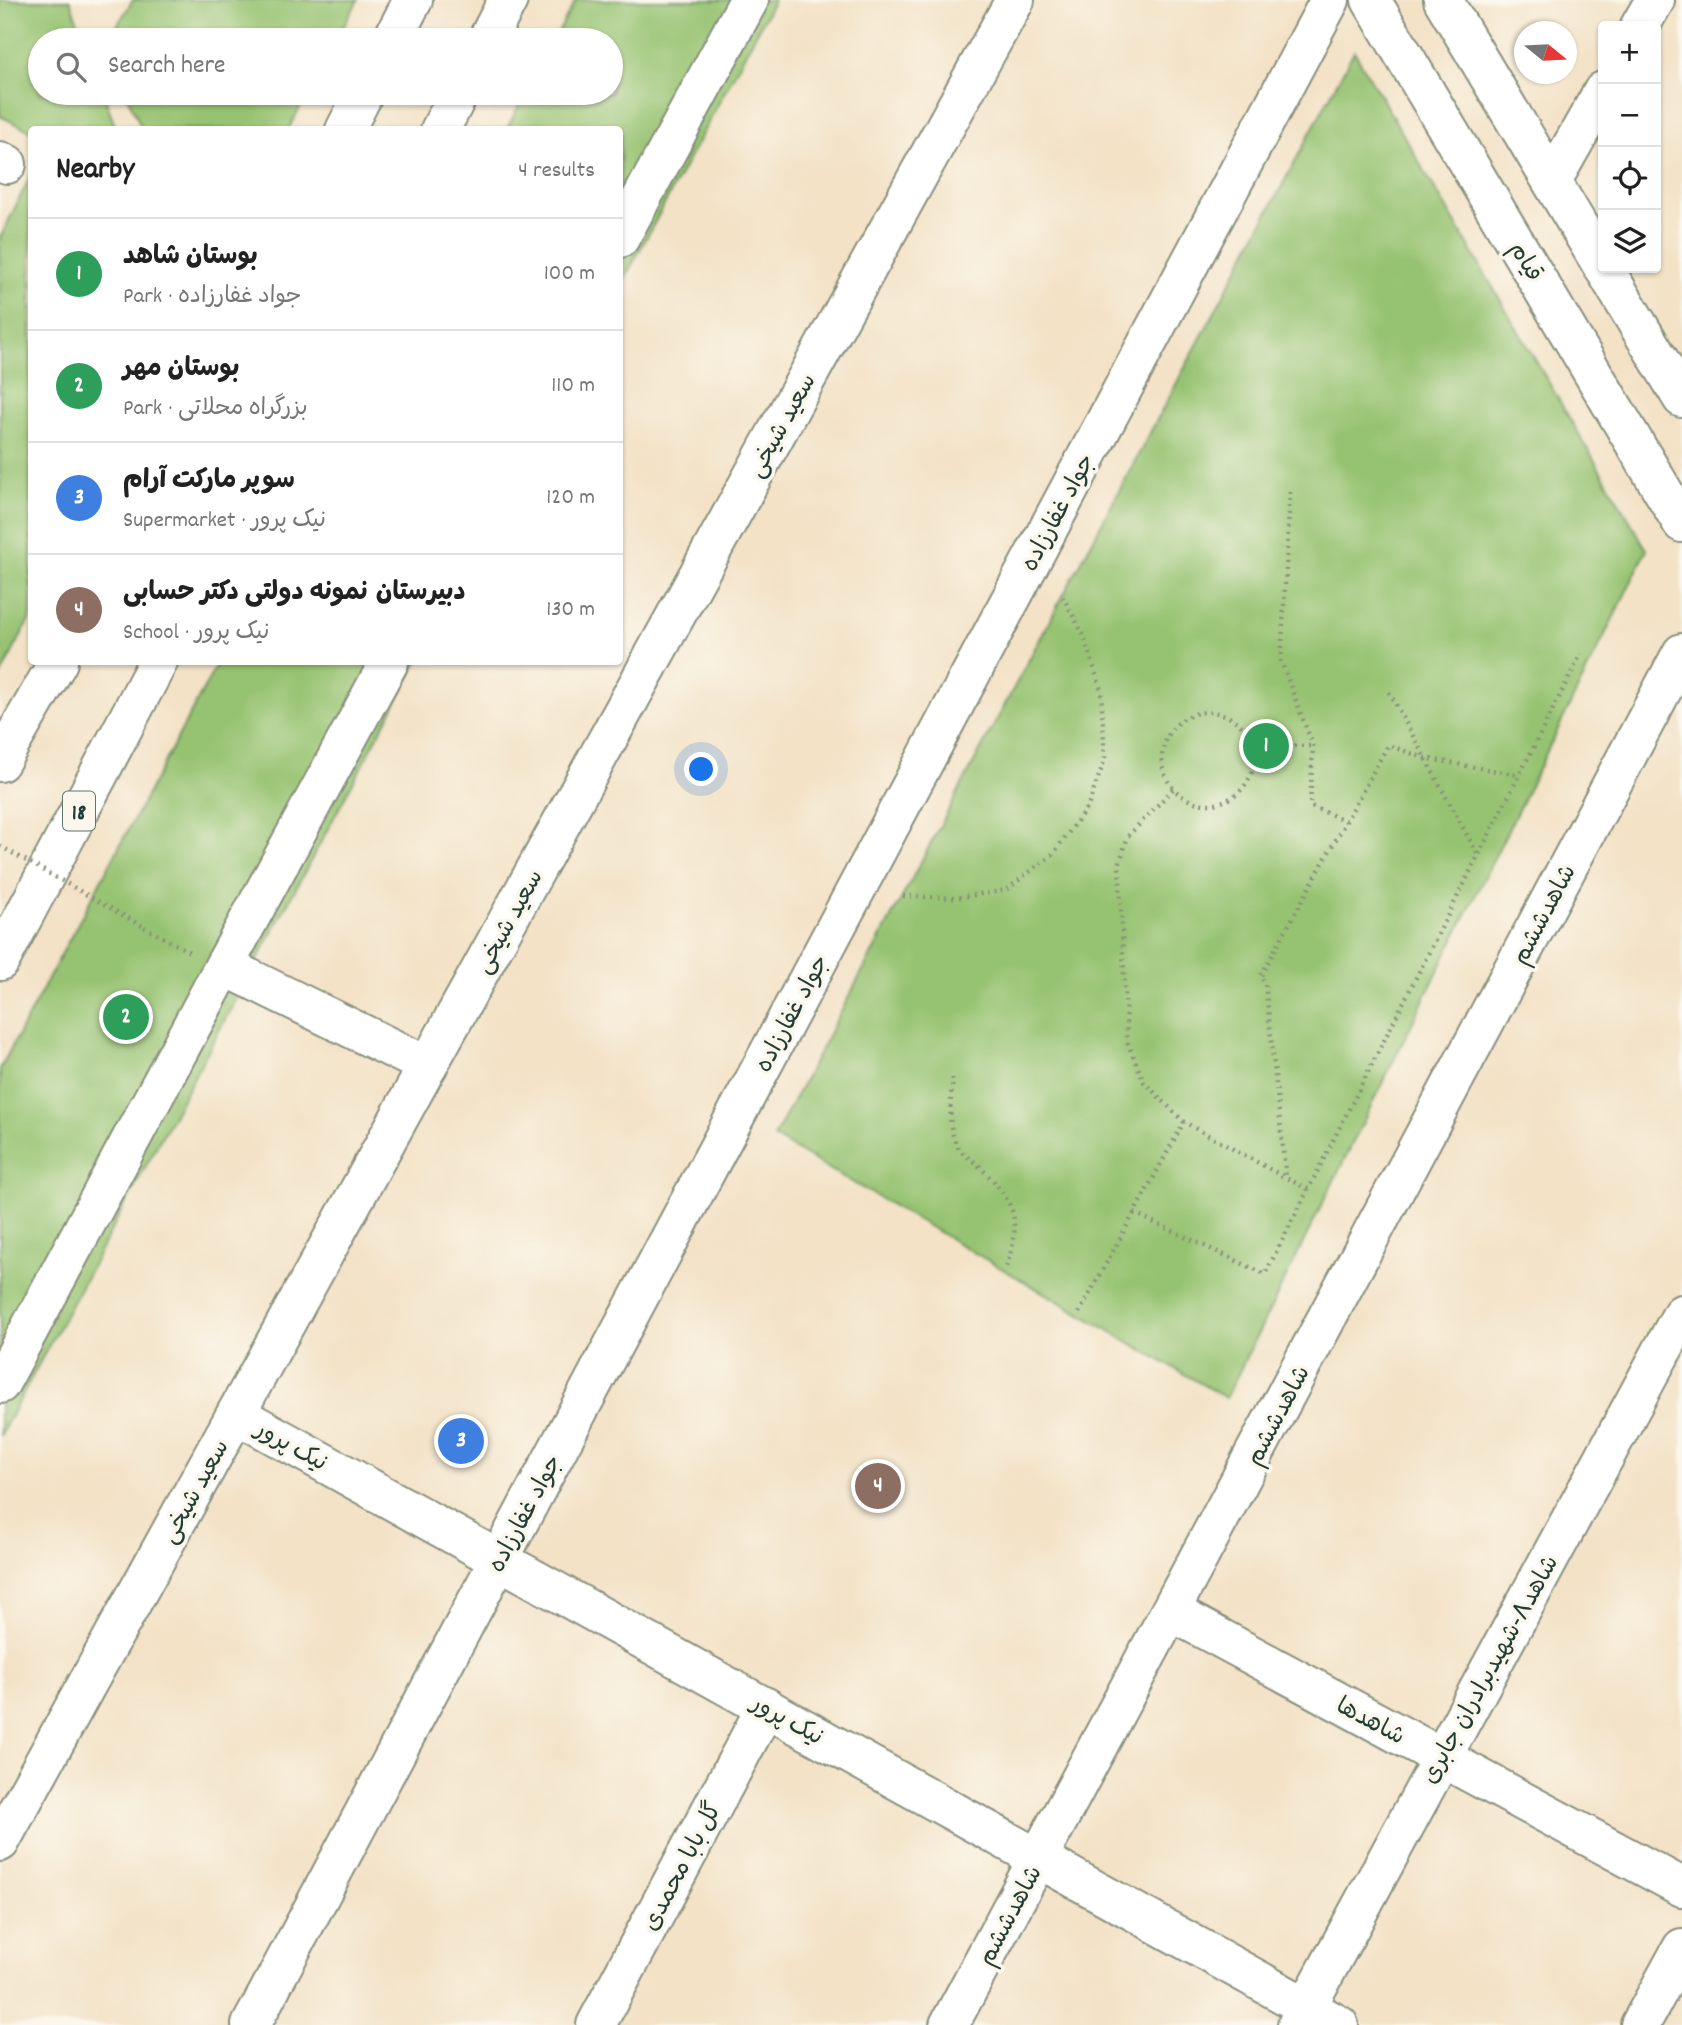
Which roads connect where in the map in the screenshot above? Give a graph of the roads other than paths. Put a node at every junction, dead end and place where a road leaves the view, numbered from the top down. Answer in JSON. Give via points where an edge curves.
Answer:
{"nodes":[{"id":1,"x":413,"y":0,"type":"edge"},
{"id":2,"x":508,"y":0,"type":"edge"},
{"id":3,"x":749,"y":0,"type":"edge"},
{"id":4,"x":1015,"y":0,"type":"edge"},
{"id":5,"x":1330,"y":0,"type":"edge"},
{"id":6,"x":1371,"y":0,"type":"edge"},
{"id":7,"x":1443,"y":0,"type":"edge"},
{"id":8,"x":1655,"y":0,"type":"edge"},
{"id":9,"x":1643,"y":21,"type":"edge"},
{"id":10,"x":398,"y":28,"type":"edge"},
{"id":11,"x":493,"y":28,"type":"edge"},
{"id":12,"x":1598,"y":100,"type":"edge"},
{"id":13,"x":358,"y":105,"type":"edge"},
{"id":14,"x":453,"y":105,"type":"edge"},
{"id":15,"x":347,"y":126,"type":"edge"},
{"id":16,"x":442,"y":126,"type":"edge"},
{"id":17,"x":1552,"y":181,"type":"junction"},
{"id":18,"x":623,"y":232,"type":"edge"},
{"id":19,"x":1598,"y":259,"type":"edge"},
{"id":20,"x":1607,"y":273,"type":"edge"},
{"id":21,"x":1682,"y":398,"type":"edge"},
{"id":22,"x":1682,"y":523,"type":"edge"},
{"id":23,"x":1682,"y":653,"type":"edge"},
{"id":24,"x":56,"y":665,"type":"edge"},
{"id":25,"x":156,"y":665,"type":"edge"},
{"id":26,"x":387,"y":665,"type":"edge"},
{"id":27,"x":1682,"y":689,"type":"edge"},
{"id":28,"x":0,"y":762,"type":"edge"},
{"id":29,"x":1602,"y":803,"type":"junction"},
{"id":30,"x":0,"y":961,"type":"edge"},
{"id":31,"x":224,"y":965,"type":"junction"},
{"id":32,"x":428,"y":1066,"type":"junction"},
{"id":33,"x":1682,"y":1314,"type":"edge"},
{"id":34,"x":0,"y":1384,"type":"edge"},
{"id":35,"x":236,"y":1414,"type":"junction"},
{"id":36,"x":499,"y":1560,"type":"junction"},
{"id":37,"x":1172,"y":1612,"type":"junction"},
{"id":38,"x":766,"y":1707,"type":"junction"},
{"id":39,"x":1441,"y":1758,"type":"junction"},
{"id":40,"x":0,"y":1842,"type":"edge"},
{"id":41,"x":1039,"y":1859,"type":"junction"},
{"id":42,"x":1682,"y":1887,"type":"edge"},
{"id":43,"x":1682,"y":1948,"type":"edge"},
{"id":44,"x":1302,"y":2016,"type":"edge"},
{"id":45,"x":251,"y":2025,"type":"edge"},
{"id":46,"x":596,"y":2025,"type":"edge"},
{"id":47,"x":949,"y":2025,"type":"edge"},
{"id":48,"x":1339,"y":2025,"type":"edge"},
{"id":49,"x":1640,"y":2025,"type":"edge"}],
"edges":[{"from":1,"to":10,"type":"main road"},
{"from":2,"to":11,"type":"main road"},
{"from":3,"to":18,"type":"main road"},
{"from":4,"to":32,"type":"main road","name":"سعید شیخی"},
{"from":5,"to":36,"type":"main road","name":"جواد غفارزاده"},
{"from":6,"to":22,"type":"main road","name":"قیام"},
{"from":7,"to":17,"type":"main road"},
{"from":8,"to":9,"type":"main road"},
{"from":12,"to":17,"type":"main road"},
{"from":13,"to":15,"type":"main road"},
{"from":14,"to":16,"type":"main road"},
{"from":17,"to":19,"type":"main road"},
{"from":20,"to":21,"type":"main road"},
{"from":23,"to":29,"type":"main road","name":"شاهدششم"},
{"from":24,"to":28,"type":"main road"},
{"from":25,"to":30,"type":"main road","number":"18"},
{"from":26,"to":31,"type":"main road"},
{"from":27,"to":29,"type":"main road","name":"شاهدششم"},
{"from":29,"to":37,"type":"main road","name":"شاهدششم"},
{"from":31,"to":32,"type":"main road"},
{"from":31,"to":34,"type":"main road"},
{"from":32,"to":35,"type":"main road","name":"سعید شیخی"},
{"from":33,"to":39,"type":"main road","name":"شاهد۸-شهیدبرادران جابری"},
{"from":35,"to":36,"type":"main road","name":"نیک پرور"},
{"from":35,"to":40,"type":"main road","name":"سعید شیخی"},
{"from":36,"to":38,"type":"main road","name":"نیک پرور"},
{"from":36,"to":45,"type":"main road","name":"جواد غفارزاده"},
{"from":37,"to":39,"type":"main road","name":"شاهدها"},
{"from":37,"to":41,"type":"main road","name":"شاهدششم"},
{"from":38,"to":41,"type":"main road","name":"نیک پرور"},
{"from":38,"to":46,"type":"main road","name":"گل بابا محمدی"},
{"from":39,"to":42,"type":"main road","name":"شاهدها"},
{"from":39,"to":44,"type":"main road","name":"شاهد۸-شهیدبرادران جابری"},
{"from":41,"to":44,"type":"main road","name":"نیک پرور"},
{"from":41,"to":47,"type":"main road","name":"شاهدششم"},
{"from":43,"to":49,"type":"main road"},
{"from":44,"to":48,"type":"main road","name":"نیک پرور"}]}
